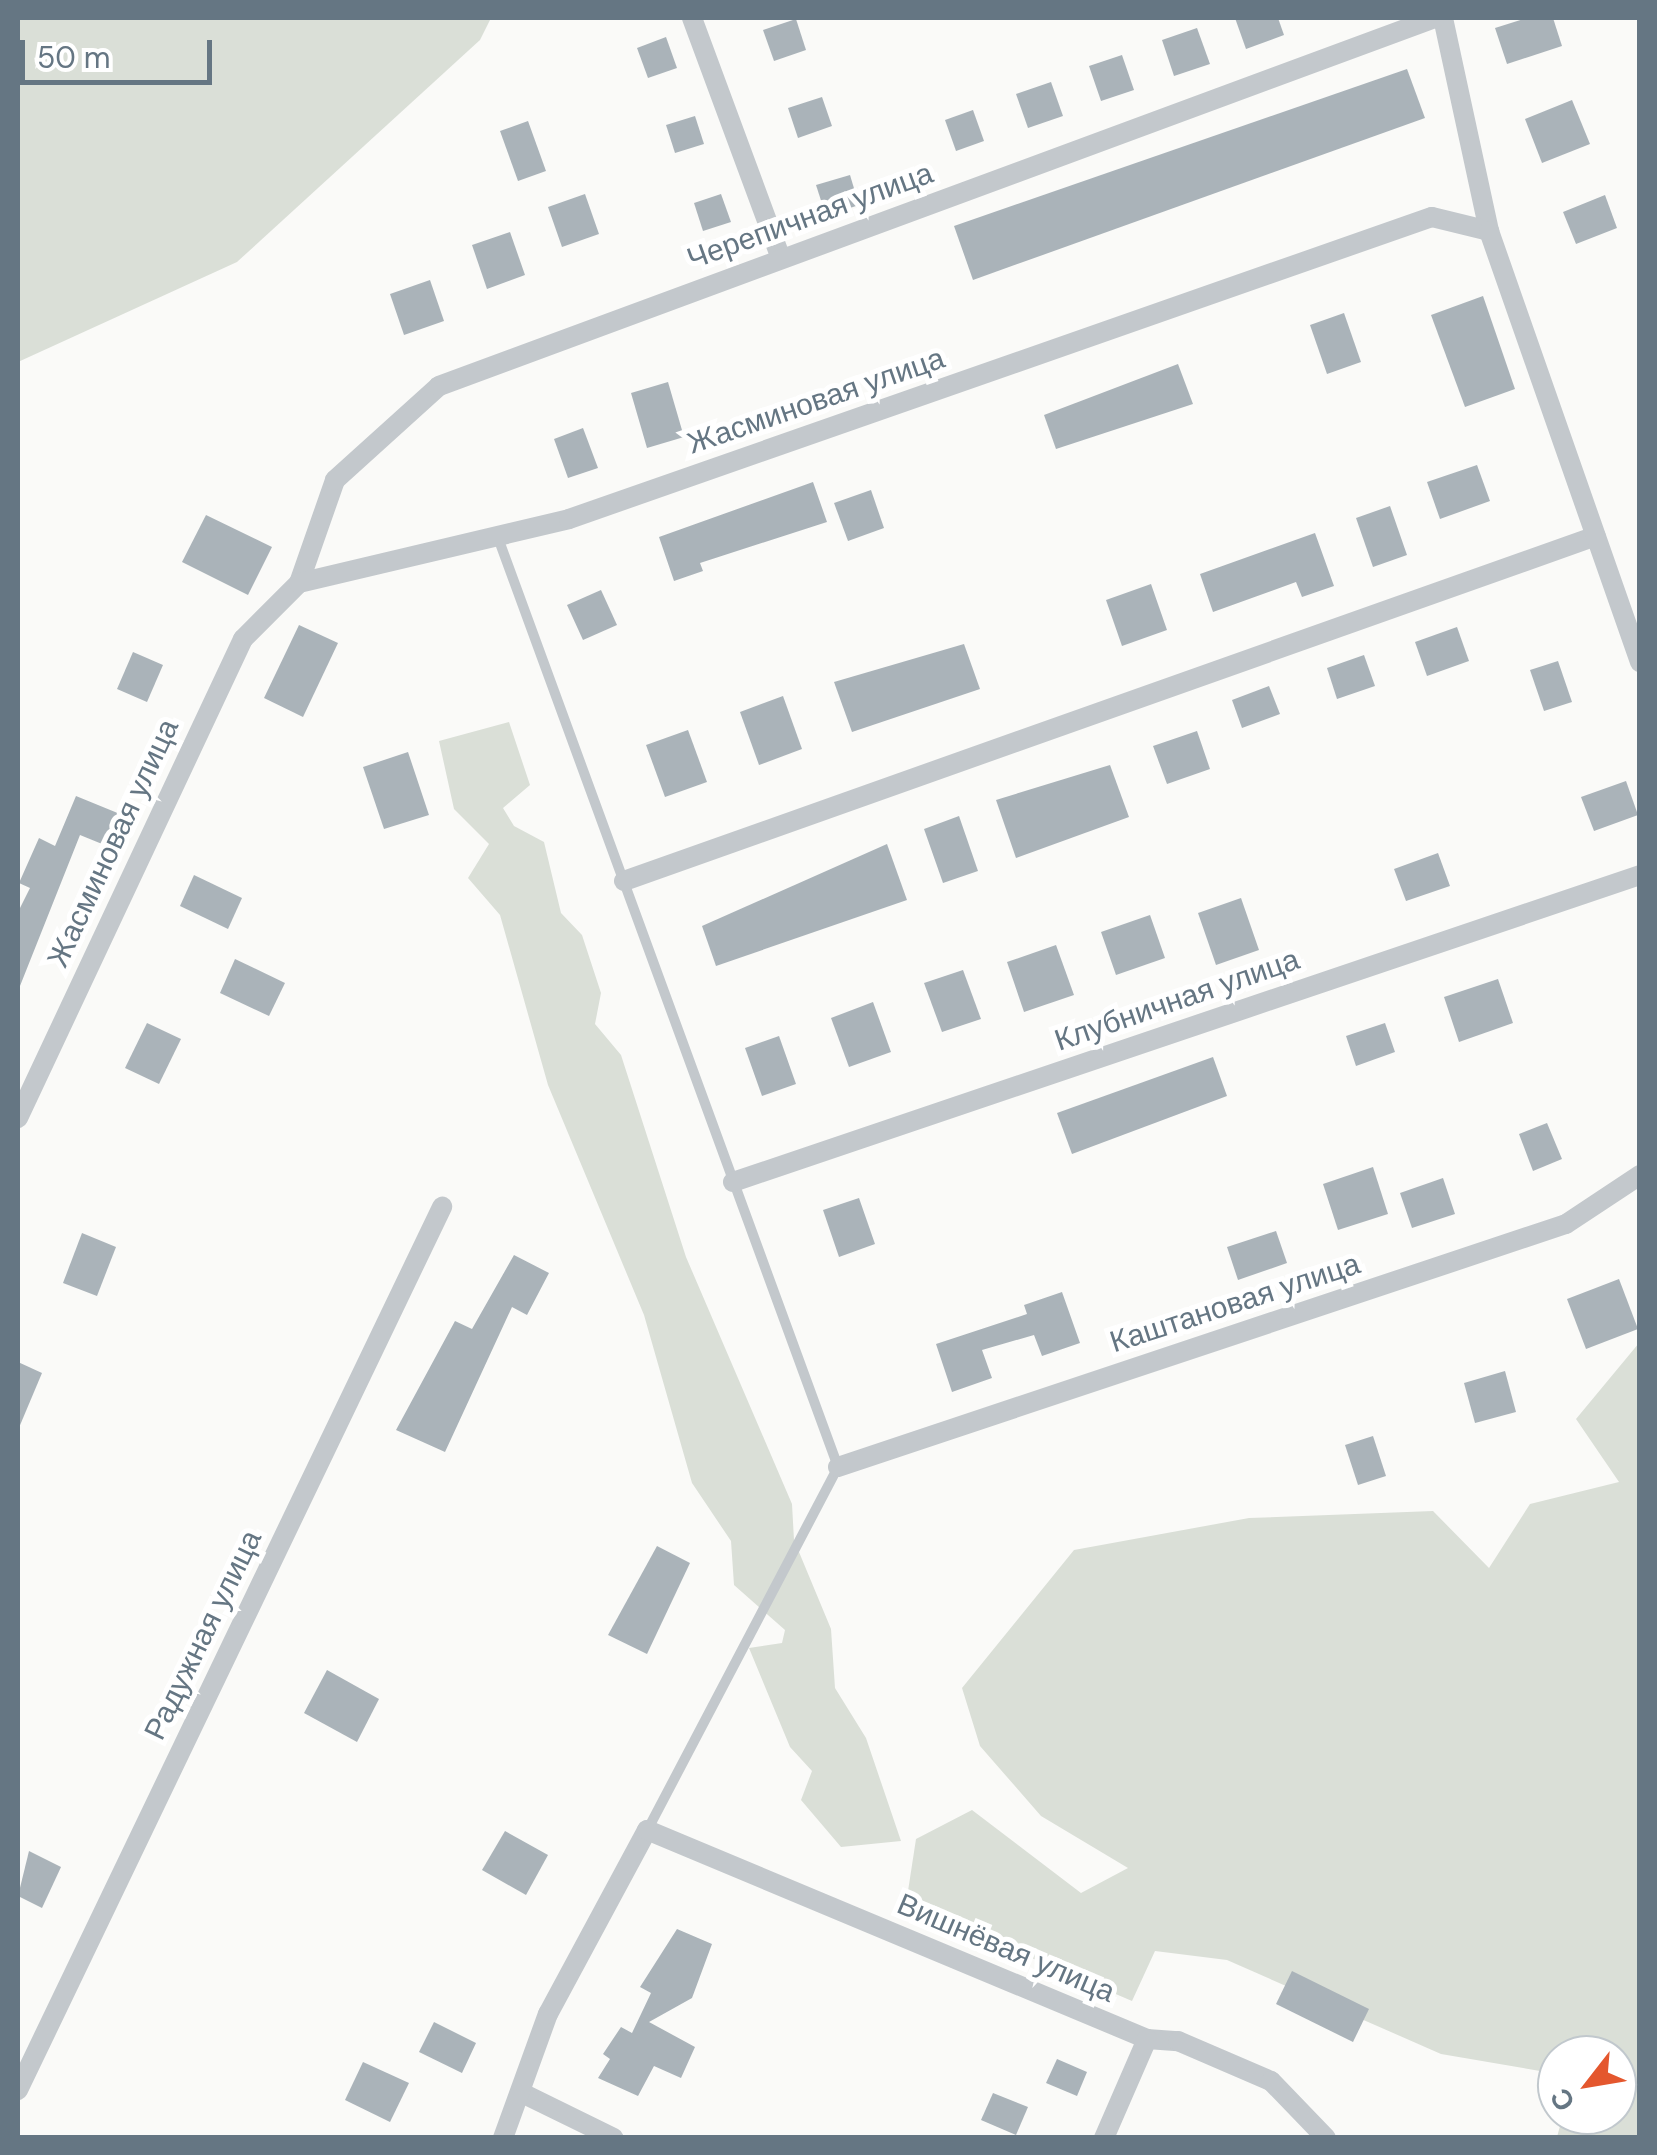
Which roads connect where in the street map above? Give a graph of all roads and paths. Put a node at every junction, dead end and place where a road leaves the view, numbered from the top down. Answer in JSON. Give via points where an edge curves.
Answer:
{"nodes":[{"id":1,"x":692,"y":18,"type":"edge"},
{"id":2,"x":1439,"y":18,"type":"edge"},
{"id":3,"x":1488,"y":231,"type":"junction"},
{"id":4,"x":781,"y":258,"type":"junction"},
{"id":5,"x":497,"y":536,"type":"junction"},
{"id":6,"x":1596,"y":536,"type":"junction"},
{"id":7,"x":298,"y":583,"type":"junction"},
{"id":8,"x":1640,"y":662,"type":"edge"},
{"id":9,"x":1640,"y":874,"type":"edge"},
{"id":10,"x":624,"y":880,"type":"junction"},
{"id":11,"x":18,"y":1118,"type":"edge"},
{"id":12,"x":1640,"y":1175,"type":"edge"},
{"id":13,"x":734,"y":1182,"type":"junction"},
{"id":14,"x":442,"y":1207,"type":"dead end"},
{"id":15,"x":838,"y":1467,"type":"junction"},
{"id":16,"x":647,"y":1830,"type":"junction"},
{"id":17,"x":1147,"y":2040,"type":"junction"},
{"id":18,"x":18,"y":2090,"type":"edge"},
{"id":19,"x":522,"y":2093,"type":"junction"},
{"id":20,"x":503,"y":2138,"type":"edge"},
{"id":21,"x":614,"y":2138,"type":"edge"},
{"id":22,"x":1104,"y":2138,"type":"edge"},
{"id":23,"x":1326,"y":2138,"type":"edge"}],
"edges":[{"from":1,"to":4,"type":"street"},
{"from":2,"to":3,"type":"street"},
{"from":2,"to":4,"type":"street","name":"Черепичная улица"},
{"from":3,"to":5,"type":"street","name":"Жасминовая улица","via":[[1432,217]]},
{"from":3,"to":6,"type":"street"},
{"from":4,"to":7,"type":"street","name":"Черепичная улица","via":[[439,386],[335,480]]},
{"from":5,"to":7,"type":"street","name":"Жасминовая улица"},
{"from":5,"to":10,"type":"lane"},
{"from":6,"to":8,"type":"street"},
{"from":6,"to":10,"type":"street"},
{"from":7,"to":11,"type":"street","name":"Жасминовая улица","via":[[244,639]]},
{"from":9,"to":13,"type":"street","name":"Клубничная улица"},
{"from":10,"to":13,"type":"lane"},
{"from":12,"to":15,"type":"street","name":"Каштановая улица","via":[[1566,1224]]},
{"from":13,"to":15,"type":"lane"},
{"from":14,"to":18,"type":"street","name":"Радужная улица"},
{"from":15,"to":16,"type":"lane"},
{"from":16,"to":17,"type":"street","name":"Вишнёвая улица"},
{"from":16,"to":19,"type":"street","via":[[548,2014]]},
{"from":17,"to":22,"type":"street"},
{"from":17,"to":23,"type":"street","name":"Вишнёвая улица","via":[[1178,2041],[1271,2082]]},
{"from":19,"to":20,"type":"street"},
{"from":19,"to":21,"type":"street"}]}
